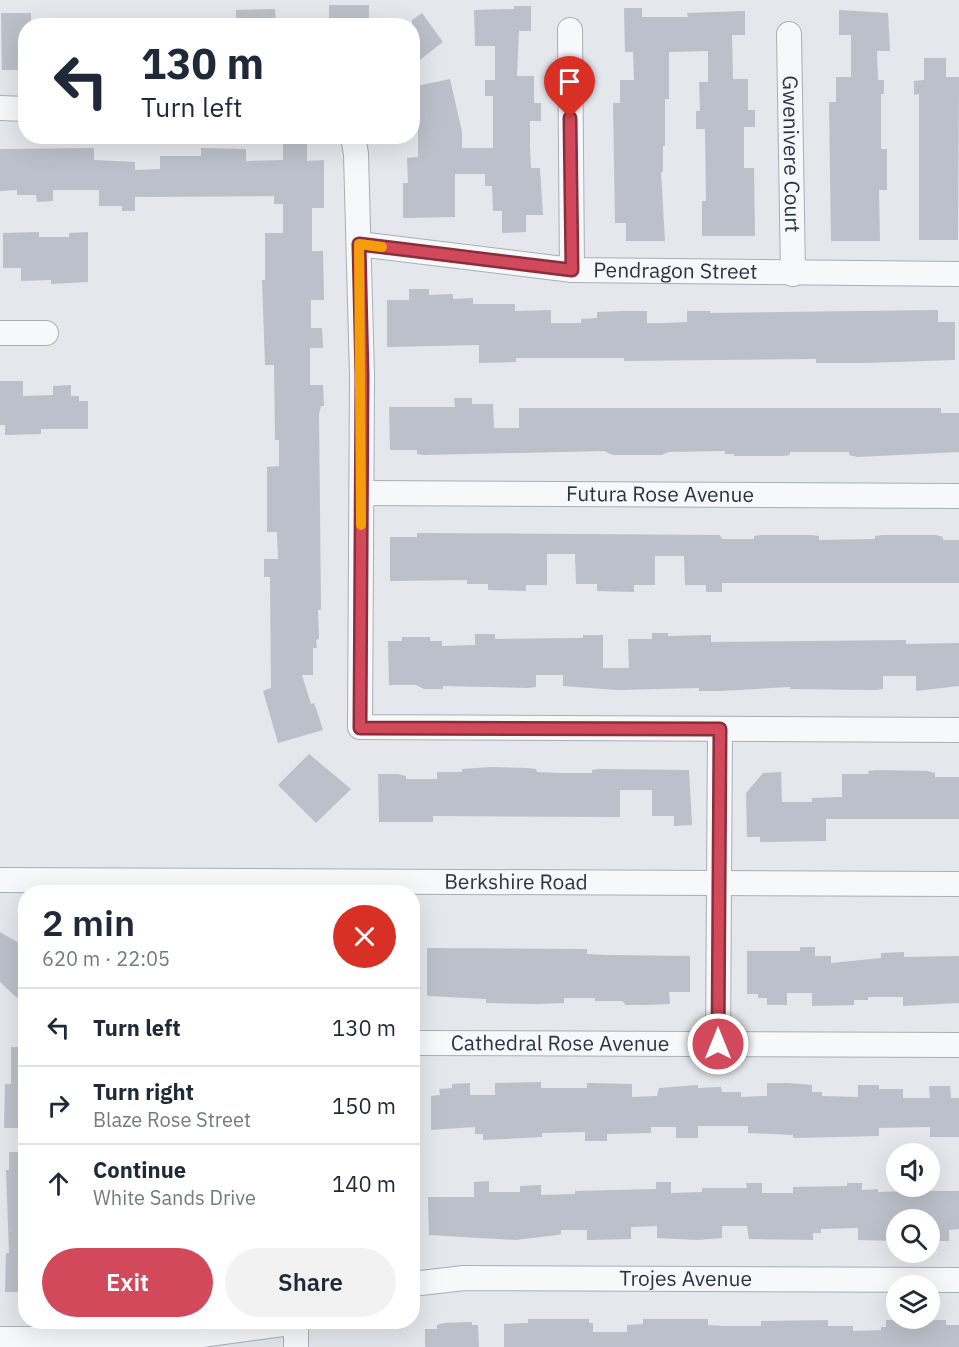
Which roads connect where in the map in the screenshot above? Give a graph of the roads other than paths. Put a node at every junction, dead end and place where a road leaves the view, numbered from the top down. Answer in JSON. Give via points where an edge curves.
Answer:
{"nodes":[{"id":1,"x":570,"y":30,"type":"dead end"},
{"id":2,"x":789,"y":34,"type":"dead end"},
{"id":3,"x":0,"y":108,"type":"edge"},
{"id":4,"x":18,"y":109,"type":"edge"},
{"id":5,"x":354,"y":144,"type":"edge"},
{"id":6,"x":359,"y":244,"type":"junction"},
{"id":7,"x":572,"y":270,"type":"junction"},
{"id":8,"x":793,"y":274,"type":"junction"},
{"id":9,"x":959,"y":274,"type":"edge"},
{"id":10,"x":0,"y":333,"type":"edge"},
{"id":11,"x":46,"y":333,"type":"dead end"},
{"id":12,"x":362,"y":493,"type":"junction"},
{"id":13,"x":959,"y":496,"type":"edge"},
{"id":14,"x":720,"y":729,"type":"junction"},
{"id":15,"x":959,"y":730,"type":"edge"},
{"id":16,"x":0,"y":880,"type":"edge"},
{"id":17,"x":719,"y":883,"type":"junction"},
{"id":18,"x":959,"y":884,"type":"edge"},
{"id":19,"x":144,"y":885,"type":"edge"},
{"id":20,"x":355,"y":885,"type":"edge"},
{"id":21,"x":420,"y":1042,"type":"edge"},
{"id":22,"x":718,"y":1044,"type":"junction"},
{"id":23,"x":959,"y":1045,"type":"edge"},
{"id":24,"x":959,"y":1280,"type":"edge"},
{"id":25,"x":420,"y":1283,"type":"edge"},
{"id":26,"x":188,"y":1329,"type":"edge"},
{"id":27,"x":297,"y":1329,"type":"edge"},
{"id":28,"x":173,"y":1330,"type":"edge"},
{"id":29,"x":0,"y":1339,"type":"edge"},
{"id":30,"x":296,"y":1347,"type":"edge"}],
"edges":[{"from":1,"to":7,"type":"street"},
{"from":2,"to":8,"type":"street","name":"Gwenivere Court"},
{"from":3,"to":4,"type":"street"},
{"from":5,"to":6,"type":"street"},
{"from":6,"to":7,"type":"street","name":"Pendragon Street"},
{"from":6,"to":12,"type":"street"},
{"from":7,"to":8,"type":"street","name":"Pendragon Street"},
{"from":8,"to":9,"type":"street","name":"Pendragon Street"},
{"from":10,"to":11,"type":"street"},
{"from":12,"to":13,"type":"street","name":"Futura Rose Avenue"},
{"from":12,"to":14,"type":"street","via":[[360,728]]},
{"from":14,"to":15,"type":"street"},
{"from":14,"to":17,"type":"street"},
{"from":16,"to":19,"type":"street","name":"Berkshire Road"},
{"from":17,"to":18,"type":"street","name":"Berkshire Road"},
{"from":17,"to":20,"type":"street","name":"Berkshire Road"},
{"from":17,"to":22,"type":"street"},
{"from":21,"to":22,"type":"street","name":"Cathedral Rose Avenue"},
{"from":22,"to":23,"type":"street","name":"Cathedral Rose Avenue"},
{"from":24,"to":25,"type":"street","name":"Trojes Avenue","via":[[464,1278]]},
{"from":26,"to":28,"type":"street"},
{"from":27,"to":30,"type":"street"},
{"from":28,"to":29,"type":"street"}]}
